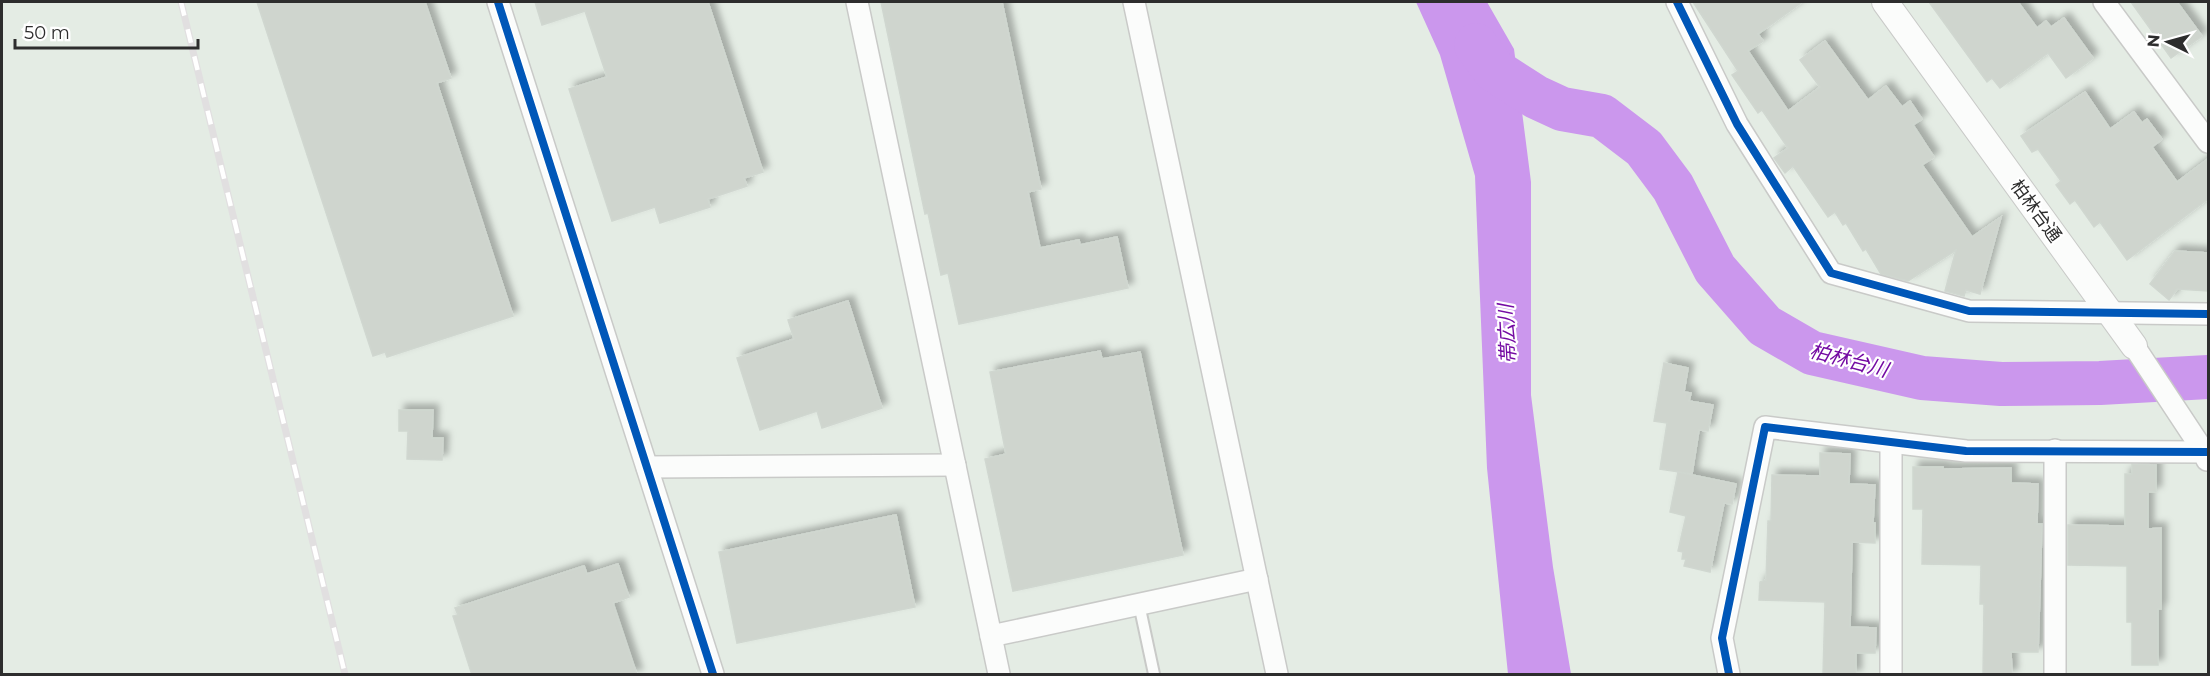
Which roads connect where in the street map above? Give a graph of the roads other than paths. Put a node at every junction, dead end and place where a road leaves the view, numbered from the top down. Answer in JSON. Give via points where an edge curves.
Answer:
{"nodes":[{"id":1,"x":498,"y":2,"type":"edge"},
{"id":2,"x":857,"y":2,"type":"edge"},
{"id":3,"x":1134,"y":2,"type":"edge"},
{"id":4,"x":1677,"y":2,"type":"edge"},
{"id":5,"x":1885,"y":2,"type":"edge"},
{"id":6,"x":2104,"y":2,"type":"edge"},
{"id":7,"x":2208,"y":142,"type":"edge"},
{"id":8,"x":2110,"y":313,"type":"junction"},
{"id":9,"x":2208,"y":314,"type":"edge"},
{"id":10,"x":2134,"y":346,"type":"joint"},
{"id":11,"x":1891,"y":443,"type":"junction"},
{"id":12,"x":2055,"y":450,"type":"junction"},
{"id":13,"x":2207,"y":456,"type":"edge"},
{"id":14,"x":955,"y":465,"type":"junction"},
{"id":15,"x":648,"y":467,"type":"junction"},
{"id":16,"x":1257,"y":579,"type":"junction"},
{"id":17,"x":1138,"y":604,"type":"junction"},
{"id":18,"x":991,"y":636,"type":"junction"},
{"id":19,"x":713,"y":675,"type":"edge"},
{"id":20,"x":999,"y":675,"type":"edge"},
{"id":21,"x":1154,"y":675,"type":"edge"},
{"id":22,"x":1277,"y":675,"type":"edge"},
{"id":23,"x":1729,"y":675,"type":"edge"},
{"id":24,"x":1891,"y":675,"type":"edge"},
{"id":25,"x":2055,"y":675,"type":"edge"}],
"edges":[{"from":1,"to":15,"type":"street"},
{"from":2,"to":14,"type":"street"},
{"from":3,"to":16,"type":"street"},
{"from":4,"to":8,"type":"street","via":[[1737,124],[1831,273],[1969,310]]},
{"from":5,"to":8,"type":"street","name":"柏林台通"},
{"from":6,"to":7,"type":"street"},
{"from":8,"to":9,"type":"street"},
{"from":8,"to":10,"type":"street","name":"柏林台通"},
{"from":10,"to":13,"type":"street","name":"柏林台通"},
{"from":11,"to":12,"type":"street","via":[[1966,451]]},
{"from":11,"to":23,"type":"street","via":[[1765,427],[1722,638]]},
{"from":11,"to":24,"type":"street"},
{"from":12,"to":13,"type":"street"},
{"from":12,"to":25,"type":"street"},
{"from":14,"to":15,"type":"street"},
{"from":14,"to":18,"type":"street"},
{"from":15,"to":19,"type":"street"},
{"from":16,"to":17,"type":"street"},
{"from":16,"to":22,"type":"street"},
{"from":17,"to":18,"type":"street"},
{"from":17,"to":21,"type":"lane"},
{"from":18,"to":20,"type":"street"}]}
